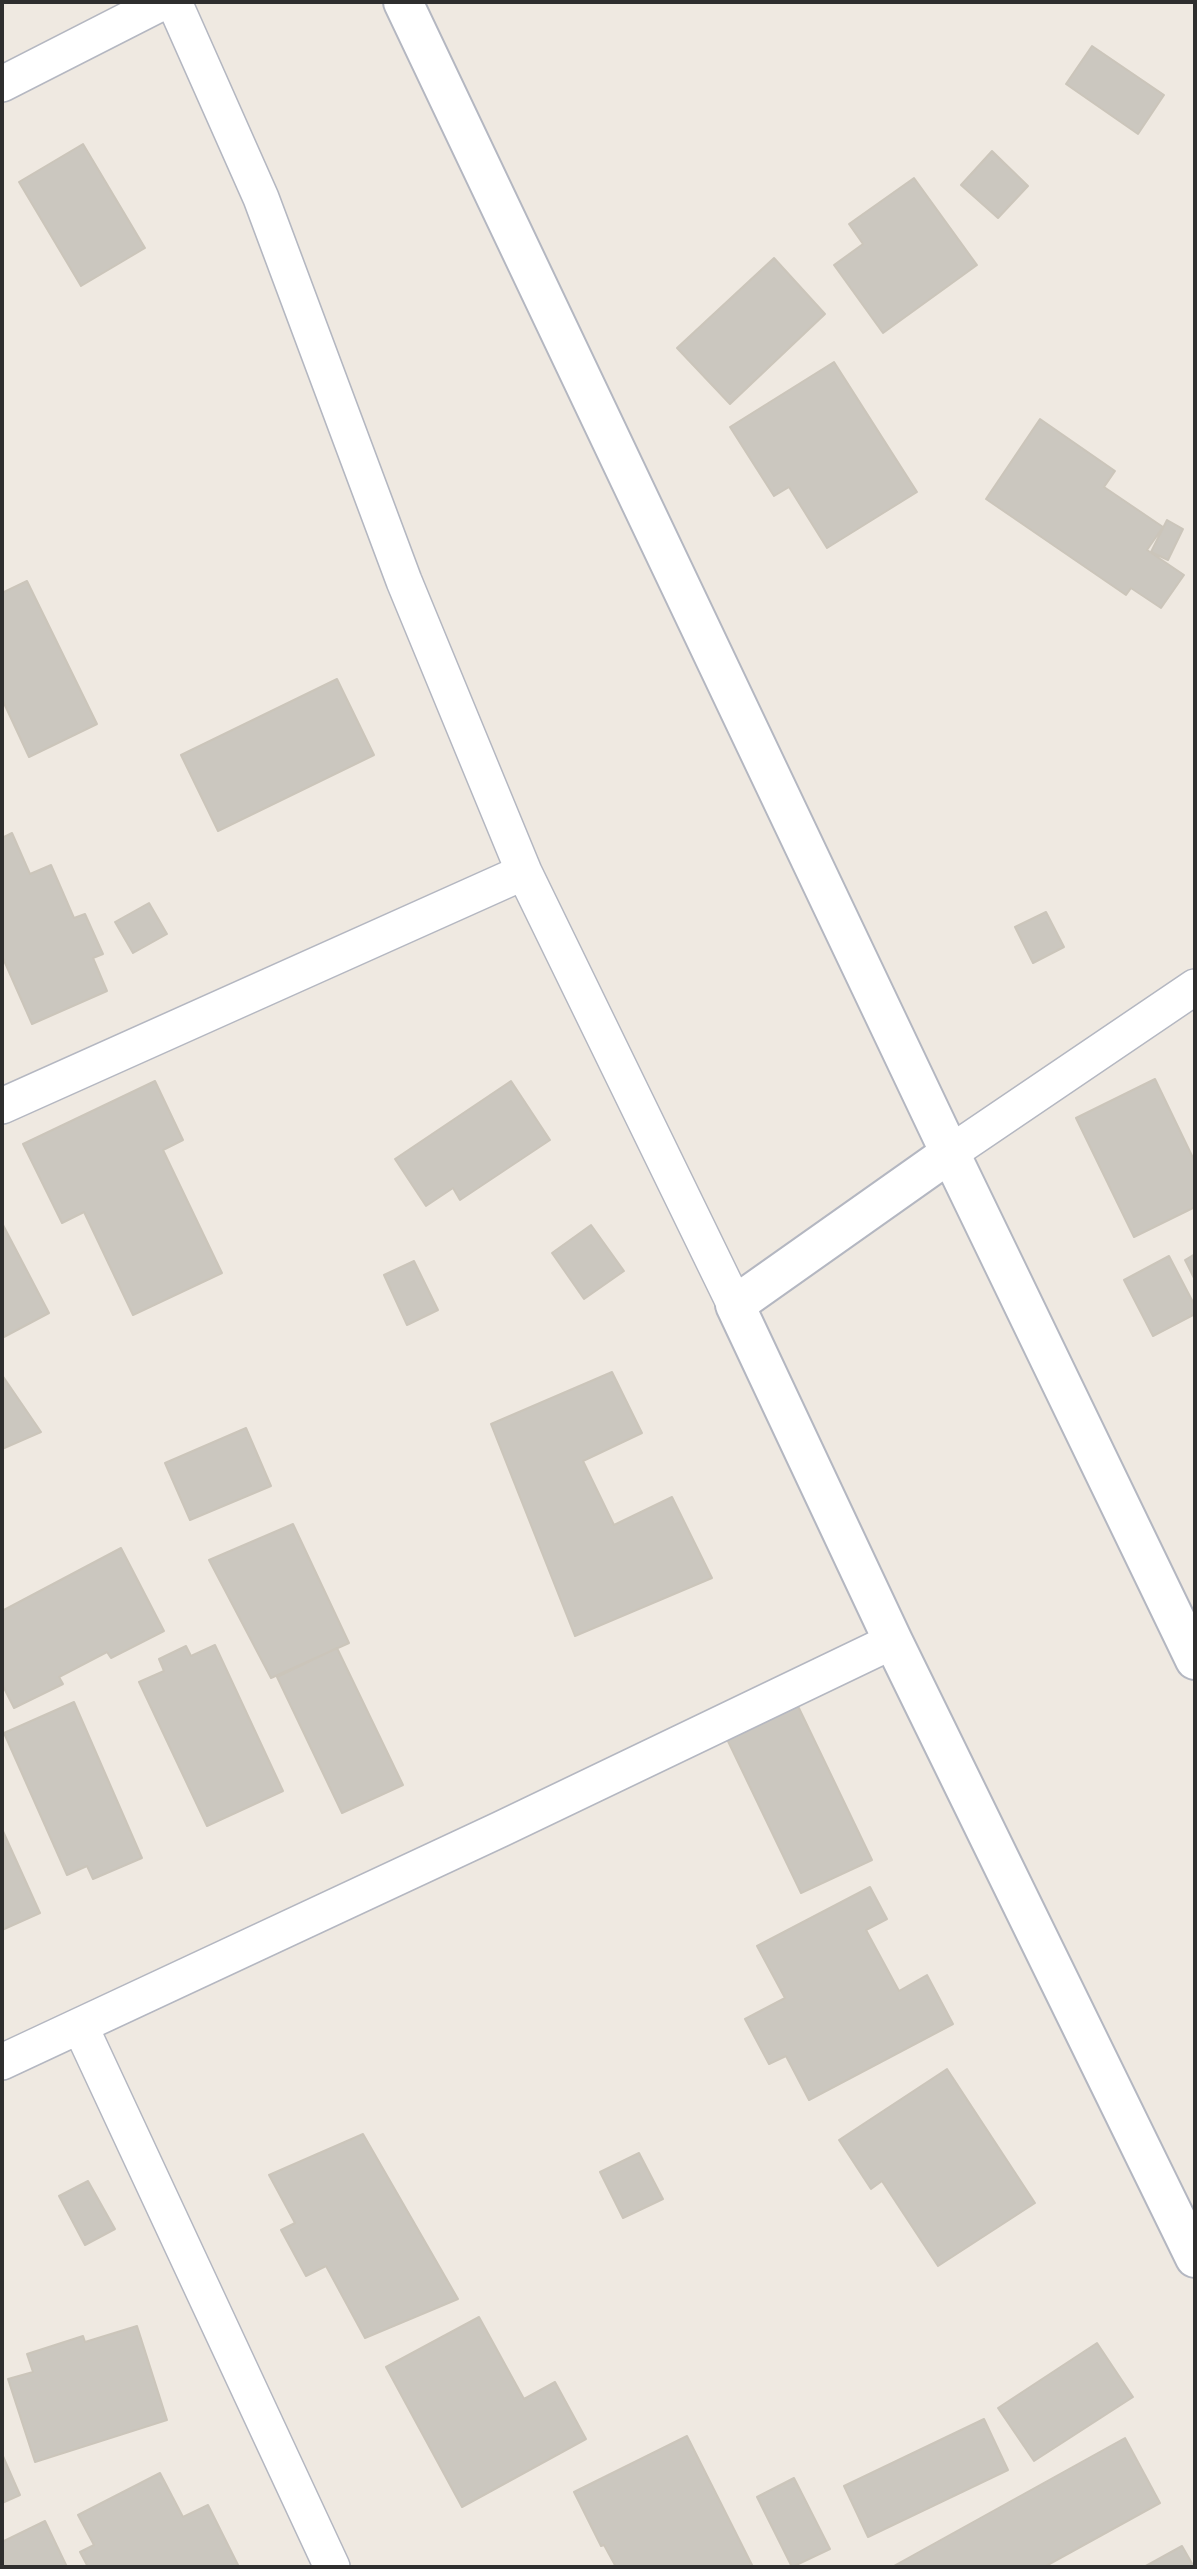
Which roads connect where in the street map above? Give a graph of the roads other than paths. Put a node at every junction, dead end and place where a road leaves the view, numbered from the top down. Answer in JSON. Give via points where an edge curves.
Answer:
{"nodes":[{"id":1,"x":163,"y":2,"type":"edge"},
{"id":2,"x":174,"y":2,"type":"edge"},
{"id":3,"x":403,"y":2,"type":"edge"},
{"id":4,"x":2,"y":84,"type":"edge"},
{"id":5,"x":524,"y":872,"type":"junction"},
{"id":6,"x":1195,"y":987,"type":"edge"},
{"id":7,"x":2,"y":1106,"type":"edge"},
{"id":8,"x":950,"y":1153,"type":"junction"},
{"id":9,"x":735,"y":1305,"type":"junction"},
{"id":10,"x":892,"y":1641,"type":"junction"},
{"id":11,"x":1195,"y":1660,"type":"edge"},
{"id":12,"x":81,"y":2028,"type":"junction"},
{"id":13,"x":2,"y":2062,"type":"edge"},
{"id":14,"x":1195,"y":2258,"type":"edge"},
{"id":15,"x":331,"y":2567,"type":"edge"}],
"edges":[{"from":1,"to":4,"type":"street"},
{"from":2,"to":5,"type":"street","via":[[261,198],[404,581]]},
{"from":3,"to":8,"type":"main road"},
{"from":5,"to":7,"type":"street"},
{"from":5,"to":9,"type":"street"},
{"from":6,"to":8,"type":"street"},
{"from":8,"to":9,"type":"main road"},
{"from":8,"to":11,"type":"main road"},
{"from":9,"to":10,"type":"main road"},
{"from":10,"to":12,"type":"street"},
{"from":10,"to":14,"type":"main road"},
{"from":12,"to":13,"type":"street"},
{"from":12,"to":15,"type":"street"}]}
